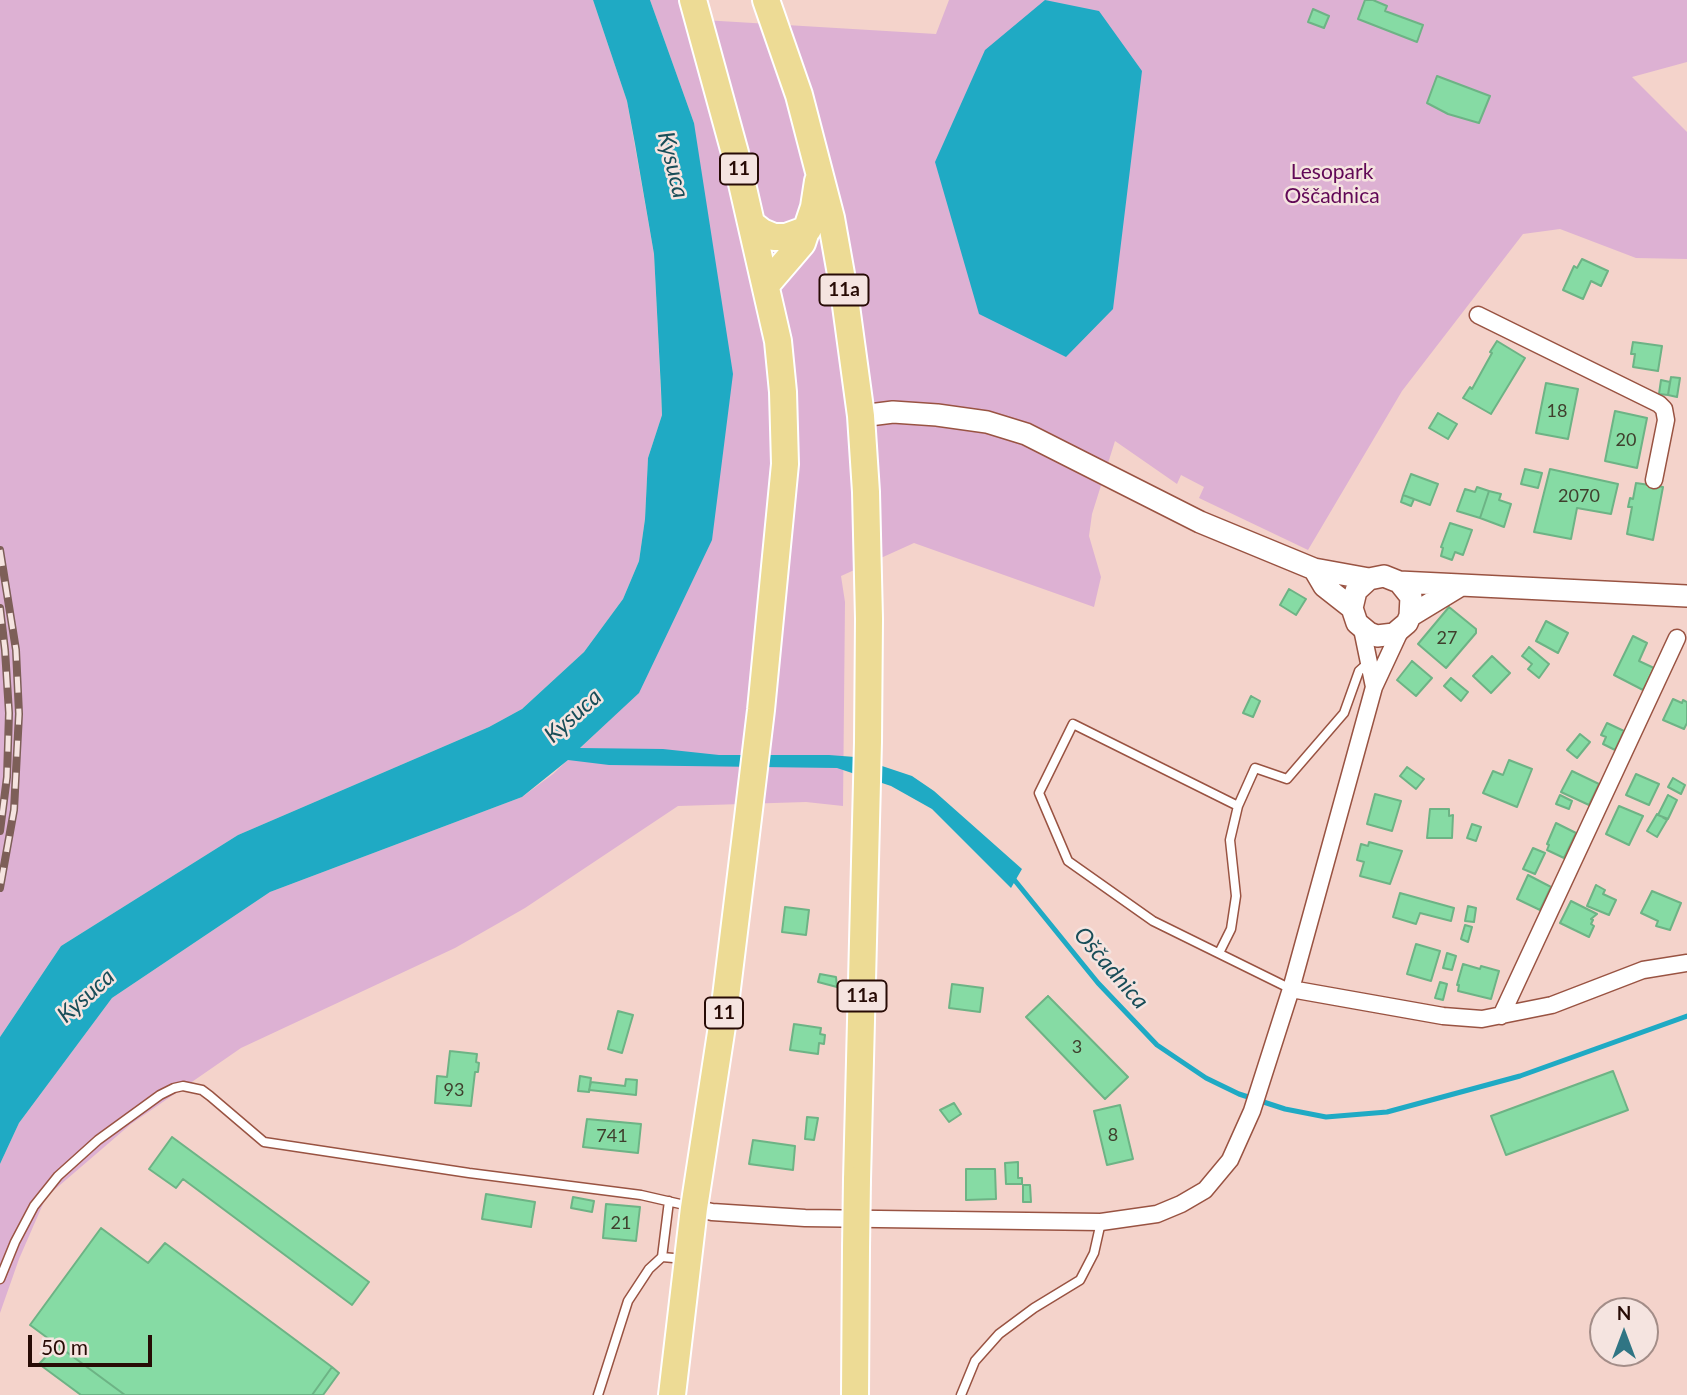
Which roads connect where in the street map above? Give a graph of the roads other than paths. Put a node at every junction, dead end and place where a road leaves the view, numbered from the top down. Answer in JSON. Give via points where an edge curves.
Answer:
{"nodes":[{"id":1,"x":693,"y":0,"type":"edge"},
{"id":2,"x":766,"y":0,"type":"edge"},
{"id":3,"x":818,"y":166,"type":"junction"},
{"id":4,"x":753,"y":225,"type":"junction"},
{"id":5,"x":808,"y":229,"type":"junction"},
{"id":6,"x":766,"y":285,"type":"junction"},
{"id":7,"x":1478,"y":315,"type":"dead end"},
{"id":8,"x":861,"y":416,"type":"junction"},
{"id":9,"x":1654,"y":480,"type":"dead end"},
{"id":10,"x":1314,"y":569,"type":"junction"},
{"id":11,"x":1369,"y":579,"type":"junction"},
{"id":12,"x":1399,"y":582,"type":"junction"},
{"id":13,"x":1461,"y":585,"type":"junction"},
{"id":14,"x":1687,"y":596,"type":"edge"},
{"id":15,"x":1352,"y":608,"type":"junction"},
{"id":16,"x":1406,"y":623,"type":"junction"},
{"id":17,"x":1362,"y":629,"type":"junction"},
{"id":18,"x":1677,"y":638,"type":"dead end"},
{"id":19,"x":1369,"y":662,"type":"junction"},
{"id":20,"x":1374,"y":687,"type":"junction"},
{"id":21,"x":1238,"y":806,"type":"junction"},
{"id":22,"x":1219,"y":953,"type":"junction"},
{"id":23,"x":1687,"y":964,"type":"edge"},
{"id":24,"x":1291,"y":989,"type":"junction"},
{"id":25,"x":1501,"y":1016,"type":"junction"},
{"id":26,"x":682,"y":1205,"type":"junction"},
{"id":27,"x":1101,"y":1222,"type":"junction"},
{"id":28,"x":662,"y":1257,"type":"junction"},
{"id":29,"x":688,"y":1259,"type":"junction"},
{"id":30,"x":0,"y":1279,"type":"edge"},
{"id":31,"x":598,"y":1395,"type":"edge"},
{"id":32,"x":672,"y":1395,"type":"edge"},
{"id":33,"x":855,"y":1395,"type":"edge"},
{"id":34,"x":961,"y":1395,"type":"edge"}],
"edges":[{"from":1,"to":4,"type":"main road","number":"11"},
{"from":2,"to":3,"type":"main road","number":"11a"},
{"from":3,"to":5,"type":"main road"},
{"from":3,"to":8,"type":"main road","number":"11a","via":[[844,291]]},
{"from":4,"to":5,"type":"main road","via":[[774,237]]},
{"from":4,"to":6,"type":"main road","number":"11"},
{"from":5,"to":6,"type":"main road","via":[[795,254]]},
{"from":6,"to":26,"type":"main road","number":"11","via":[[778,341],[785,464],[724,1013]]},
{"from":7,"to":9,"type":"street","via":[[1659,404],[1666,420]]},
{"from":8,"to":10,"type":"street","via":[[893,412],[937,415],[987,422],[1026,434],[1200,522]]},
{"from":8,"to":33,"type":"main road","number":"11a","bridge":true,"via":[[867,505],[868,742]]},
{"from":10,"to":11,"type":"street"},
{"from":10,"to":15,"type":"street","via":[[1324,586]]},
{"from":11,"to":12,"type":"street","via":[[1384,576]]},
{"from":11,"to":15,"type":"street","via":[[1356,591]]},
{"from":12,"to":13,"type":"street"},
{"from":12,"to":16,"type":"street","via":[[1411,597]]},
{"from":13,"to":14,"type":"street"},
{"from":13,"to":16,"type":"street"},
{"from":15,"to":17,"type":"street"},
{"from":16,"to":17,"type":"street","via":[[1394,634],[1377,636]]},
{"from":16,"to":20,"type":"street"},
{"from":17,"to":19,"type":"street"},
{"from":18,"to":25,"type":"street"},
{"from":19,"to":20,"type":"street"},
{"from":19,"to":21,"type":"lane","via":[[1359,671],[1344,713],[1287,779],[1255,768]]},
{"from":20,"to":24,"type":"street"},
{"from":21,"to":22,"type":"lane","via":[[1230,840],[1236,896],[1231,929]]},
{"from":21,"to":22,"type":"lane","via":[[1073,724],[1039,793],[1068,861],[1153,921]]},
{"from":22,"to":24,"type":"lane"},
{"from":23,"to":25,"type":"street","via":[[1643,970],[1552,1006]]},
{"from":24,"to":25,"type":"street","via":[[1452,1017]]},
{"from":24,"to":27,"type":"street","via":[[1252,1111],[1230,1160],[1205,1190],[1181,1204],[1157,1214]]},
{"from":26,"to":27,"type":"street","via":[[712,1212],[806,1218]]},
{"from":26,"to":28,"type":"lane"},
{"from":26,"to":29,"type":"main road","number":"11"},
{"from":26,"to":30,"type":"lane","via":[[641,1195],[264,1142],[211,1096],[183,1086],[150,1102],[58,1176],[34,1206]]},
{"from":27,"to":34,"type":"lane","via":[[1094,1253],[1080,1280],[999,1334],[975,1361]]},
{"from":28,"to":29,"type":"lane"},
{"from":28,"to":31,"type":"lane","via":[[628,1301]]},
{"from":29,"to":32,"type":"main road","number":"11"}]}
